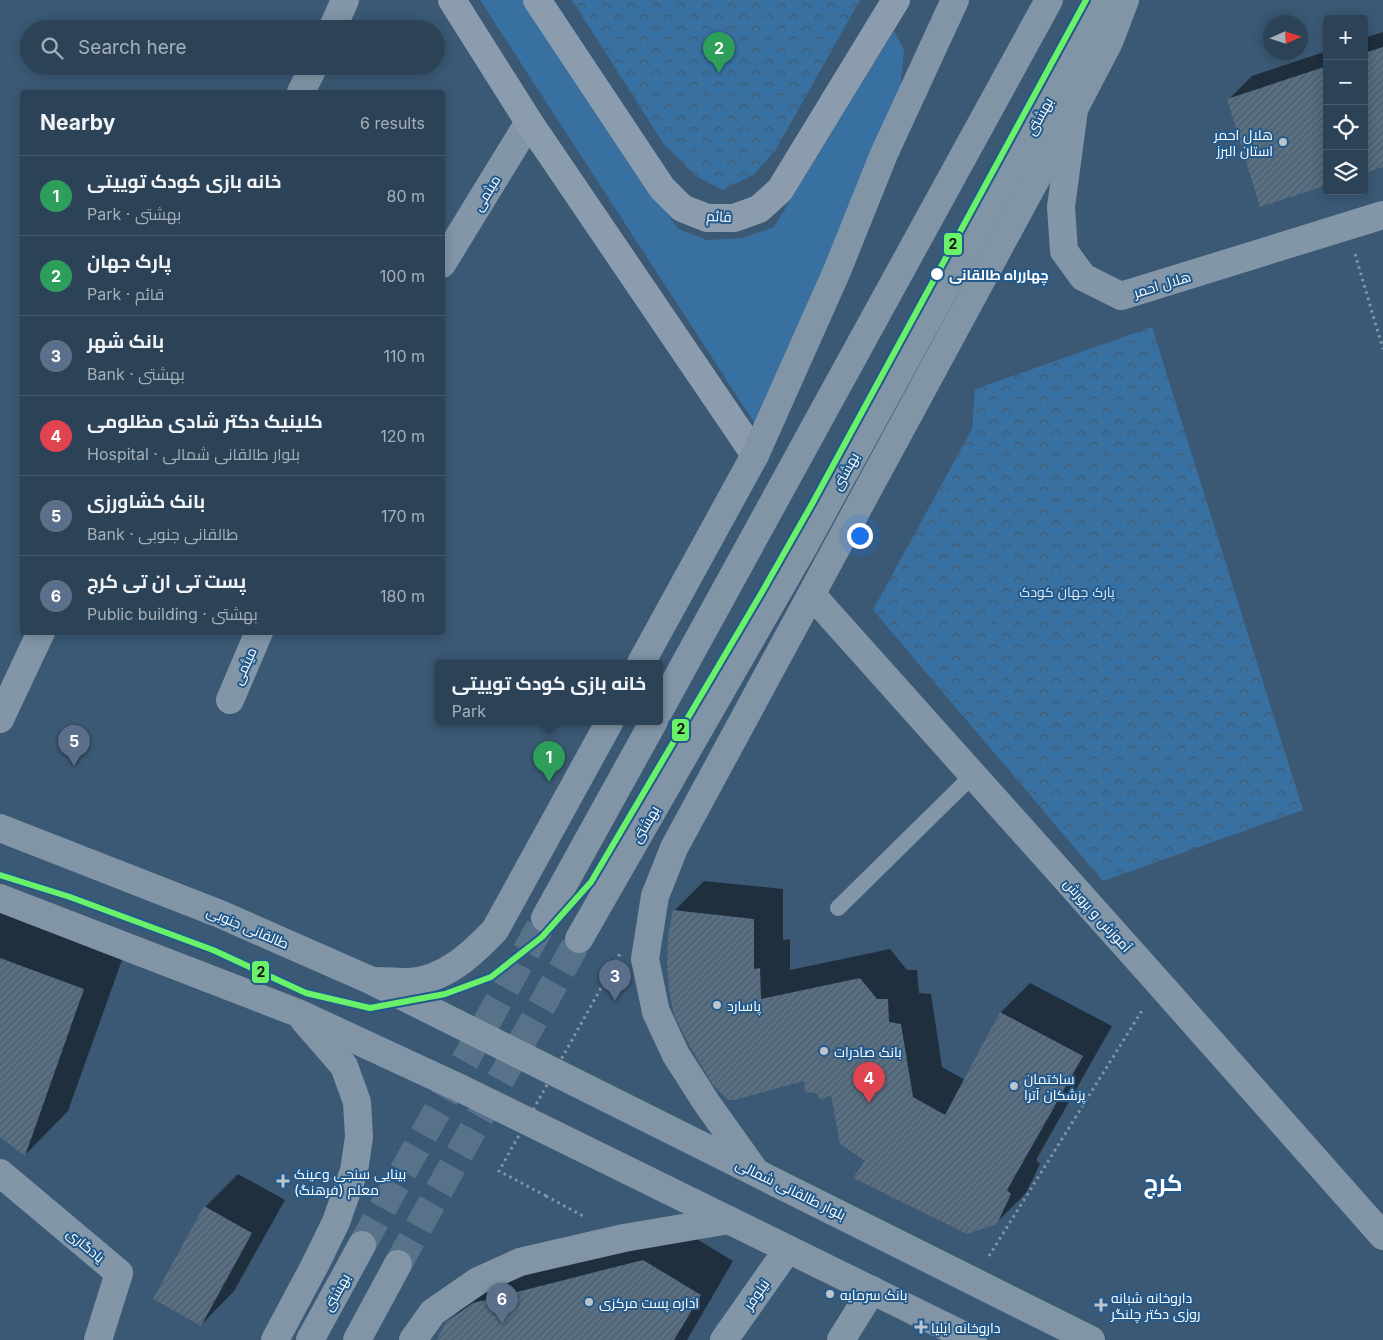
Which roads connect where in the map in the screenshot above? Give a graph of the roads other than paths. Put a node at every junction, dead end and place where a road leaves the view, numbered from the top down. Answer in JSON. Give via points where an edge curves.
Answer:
{"nodes":[{"id":1,"x":346,"y":0,"type":"edge"},
{"id":2,"x":452,"y":0,"type":"edge"},
{"id":3,"x":537,"y":0,"type":"edge"},
{"id":4,"x":896,"y":0,"type":"edge"},
{"id":5,"x":955,"y":0,"type":"edge"},
{"id":6,"x":1048,"y":0,"type":"edge"},
{"id":7,"x":1103,"y":0,"type":"edge"},
{"id":8,"x":1126,"y":0,"type":"edge"},
{"id":9,"x":336,"y":20,"type":"edge"},
{"id":10,"x":310,"y":75,"type":"edge"},
{"id":11,"x":302,"y":90,"type":"edge"},
{"id":12,"x":1074,"y":109,"type":"junction"},
{"id":13,"x":529,"y":122,"type":"junction"},
{"id":14,"x":1383,"y":216,"type":"edge"},
{"id":15,"x":445,"y":259,"type":"edge"},
{"id":16,"x":755,"y":455,"type":"junction"},
{"id":17,"x":812,"y":595,"type":"junction"},
{"id":18,"x":40,"y":635,"type":"edge"},
{"id":19,"x":258,"y":635,"type":"edge"},
{"id":20,"x":643,"y":660,"type":"edge"},
{"id":21,"x":230,"y":700,"type":"dead end"},
{"id":22,"x":663,"y":704,"type":"edge"},
{"id":23,"x":0,"y":719,"type":"edge"},
{"id":24,"x":608,"y":725,"type":"edge"},
{"id":25,"x":652,"y":725,"type":"edge"},
{"id":26,"x":973,"y":775,"type":"junction"},
{"id":27,"x":0,"y":828,"type":"edge"},
{"id":28,"x":0,"y":898,"type":"edge"},
{"id":29,"x":838,"y":908,"type":"dead end"},
{"id":30,"x":545,"y":918,"type":"tunnel mouth"},
{"id":31,"x":579,"y":938,"type":"tunnel mouth"},
{"id":32,"x":370,"y":980,"type":"junction"},
{"id":33,"x":298,"y":1013,"type":"junction"},
{"id":34,"x":490,"y":1039,"type":"joint"},
{"id":35,"x":755,"y":1171,"type":"junction"},
{"id":36,"x":0,"y":1173,"type":"edge"},
{"id":37,"x":729,"y":1220,"type":"junction"},
{"id":38,"x":1383,"y":1236,"type":"edge"},
{"id":39,"x":362,"y":1245,"type":"tunnel mouth"},
{"id":40,"x":788,"y":1249,"type":"junction"},
{"id":41,"x":398,"y":1264,"type":"tunnel mouth"},
{"id":42,"x":872,"y":1290,"type":"junction"},
{"id":43,"x":98,"y":1340,"type":"edge"},
{"id":44,"x":275,"y":1340,"type":"edge"},
{"id":45,"x":310,"y":1340,"type":"edge"},
{"id":46,"x":358,"y":1340,"type":"edge"},
{"id":47,"x":413,"y":1340,"type":"edge"},
{"id":48,"x":724,"y":1340,"type":"edge"},
{"id":49,"x":842,"y":1340,"type":"edge"},
{"id":50,"x":973,"y":1340,"type":"edge"},
{"id":51,"x":1091,"y":1340,"type":"edge"}],
"edges":[{"from":1,"to":9,"type":"street"},
{"from":2,"to":13,"type":"main road"},
{"from":3,"to":4,"type":"main road","name":"قائم","via":[[662,188],[682,208],[707,218],[734,218],[759,209],[780,190]]},
{"from":5,"to":16,"type":"main road","via":[[884,154],[837,271]]},
{"from":6,"to":22,"type":"main road"},
{"from":7,"to":31,"type":"main road","name":"بهشتى","via":[[804,546]]},
{"from":8,"to":12,"type":"main road","via":[[1109,42]]},
{"from":10,"to":11,"type":"street"},
{"from":12,"to":14,"type":"street","name":"هلال احمر","via":[[1061,207],[1064,251],[1083,277],[1121,296]]},
{"from":12,"to":17,"type":"main road"},
{"from":13,"to":15,"type":"street","name":"میثمی"},
{"from":13,"to":16,"type":"main road"},
{"from":16,"to":20,"type":"main road"},
{"from":17,"to":26,"type":"street","name":"آموزش و پرورش"},
{"from":17,"to":35,"type":"main road","via":[[674,848],[654,896],[645,960],[656,1012],[676,1056]]},
{"from":18,"to":23,"type":"street"},
{"from":19,"to":21,"type":"street","name":"میثمی"},
{"from":24,"to":32,"type":"main road","via":[[495,930],[471,955],[441,974],[411,982]]},
{"from":25,"to":30,"type":"main road"},
{"from":26,"to":29,"type":"lane"},
{"from":26,"to":38,"type":"street","name":"آموزش و پرورش"},
{"from":27,"to":32,"type":"main road","name":"طالقانی جنوبی","via":[[220,914]]},
{"from":28,"to":33,"type":"main road"},
{"from":32,"to":34,"type":"main road","name":"طالقانی جنوبی"},
{"from":33,"to":37,"type":"main road"},
{"from":33,"to":44,"type":"main road","via":[[344,1066],[357,1102],[359,1137],[354,1171],[336,1222]]},
{"from":34,"to":35,"type":"main road","name":"بلوار طالقانی شمالی"},
{"from":35,"to":51,"type":"main road","name":"بلوار طالقانی شمالی"},
{"from":36,"to":43,"type":"street","name":"یادگاری","via":[[119,1273]]},
{"from":37,"to":40,"type":"main road"},
{"from":37,"to":47,"type":"main road","via":[[624,1238],[520,1262],[478,1281],[434,1312]]},
{"from":39,"to":45,"type":"main road","name":"بهشتى"},
{"from":40,"to":42,"type":"main road"},
{"from":40,"to":48,"type":"street","name":"نیلوفر"},
{"from":41,"to":46,"type":"main road"},
{"from":42,"to":49,"type":"street"},
{"from":42,"to":50,"type":"main road"}]}
